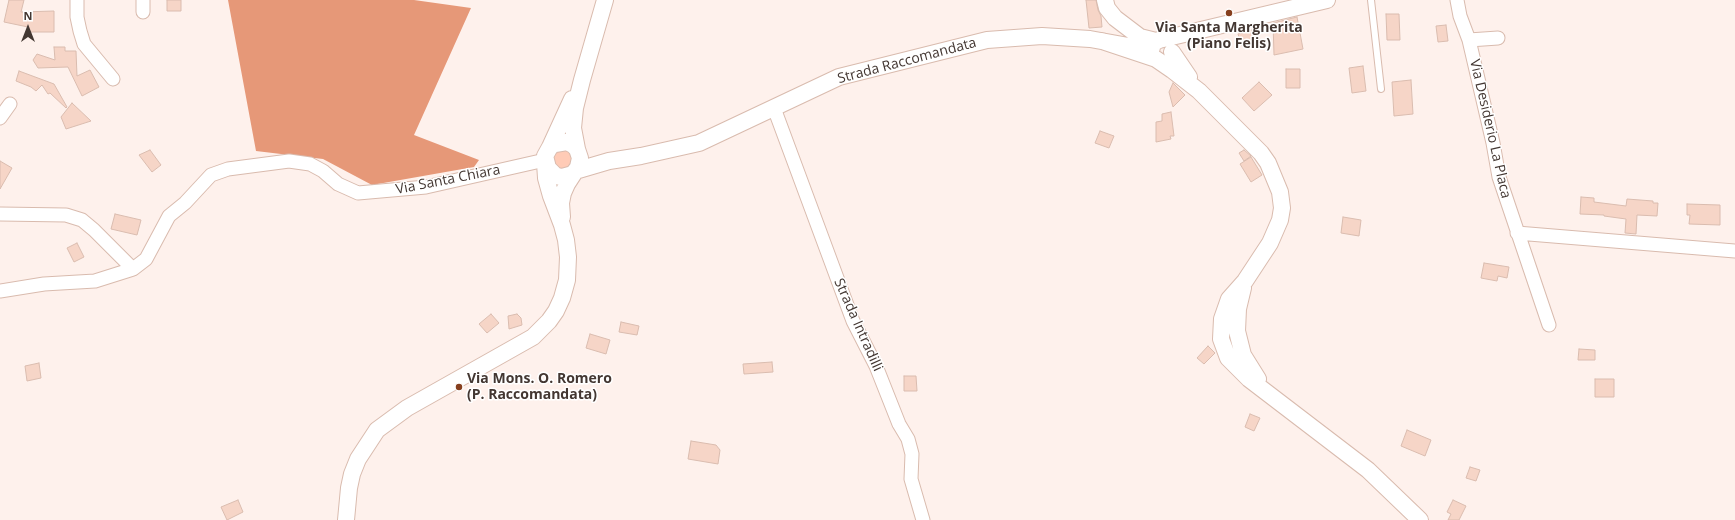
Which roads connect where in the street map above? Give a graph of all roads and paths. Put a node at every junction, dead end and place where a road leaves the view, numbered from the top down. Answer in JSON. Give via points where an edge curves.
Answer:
{"nodes":[{"id":1,"x":78,"y":0,"type":"edge"},
{"id":2,"x":605,"y":0,"type":"edge"},
{"id":3,"x":1105,"y":0,"type":"edge"},
{"id":4,"x":1327,"y":0,"type":"edge"},
{"id":5,"x":1371,"y":0,"type":"edge"},
{"id":6,"x":1457,"y":0,"type":"edge"},
{"id":7,"x":1192,"y":32,"type":"junction"},
{"id":8,"x":1498,"y":38,"type":"dead end"},
{"id":9,"x":1469,"y":40,"type":"junction"},
{"id":10,"x":1102,"y":41,"type":"junction"},
{"id":11,"x":1156,"y":41,"type":"junction"},
{"id":12,"x":1172,"y":51,"type":"junction"},
{"id":13,"x":1157,"y":60,"type":"junction"},
{"id":14,"x":113,"y":79,"type":"dead end"},
{"id":15,"x":582,"y":80,"type":"junction"},
{"id":16,"x":1382,"y":89,"type":"dead end"},
{"id":17,"x":1199,"y":91,"type":"junction"},
{"id":18,"x":10,"y":104,"type":"dead end"},
{"id":19,"x":774,"y":108,"type":"junction"},
{"id":20,"x":0,"y":118,"type":"edge"},
{"id":21,"x":578,"y":151,"type":"junction"},
{"id":22,"x":547,"y":157,"type":"junction"},
{"id":23,"x":608,"y":161,"type":"junction"},
{"id":24,"x":574,"y":172,"type":"junction"},
{"id":25,"x":0,"y":214,"type":"edge"},
{"id":26,"x":562,"y":225,"type":"junction"},
{"id":27,"x":1517,"y":233,"type":"junction"},
{"id":28,"x":1735,"y":251,"type":"edge"},
{"id":29,"x":133,"y":269,"type":"junction"},
{"id":30,"x":0,"y":291,"type":"edge"},
{"id":31,"x":1549,"y":325,"type":"dead end"},
{"id":32,"x":346,"y":520,"type":"edge"},
{"id":33,"x":923,"y":520,"type":"edge"},
{"id":34,"x":1420,"y":520,"type":"edge"}],
"edges":[{"from":1,"to":14,"type":"street","via":[[77,17],[84,44]]},
{"from":2,"to":15,"type":"street"},
{"from":3,"to":11,"type":"street","via":[[1115,18],[1140,37]]},
{"from":4,"to":7,"type":"street"},
{"from":5,"to":16,"type":"lane"},
{"from":6,"to":9,"type":"street","name":"Via Desiderio La Placa"},
{"from":7,"to":11,"type":"street"},
{"from":7,"to":12,"type":"street","via":[[1180,39]]},
{"from":8,"to":9,"type":"street"},
{"from":9,"to":27,"type":"street","name":"Via Desiderio La Placa","via":[[1499,177]]},
{"from":10,"to":11,"type":"street","via":[[1134,47]]},
{"from":10,"to":13,"type":"street"},
{"from":10,"to":19,"type":"street","name":"Strada Raccomandata","via":[[1042,36],[987,40],[839,77]]},
{"from":11,"to":12,"type":"street","via":[[1169,43]]},
{"from":11,"to":13,"type":"street","via":[[1150,50]]},
{"from":12,"to":13,"type":"street","via":[[1168,58]]},
{"from":12,"to":17,"type":"street"},
{"from":13,"to":17,"type":"street"},
{"from":15,"to":21,"type":"street","via":[[574,119],[574,137]]},
{"from":15,"to":22,"type":"street"},
{"from":17,"to":34,"type":"street","via":[[1261,153],[1280,192],[1282,208],[1277,231],[1245,281],[1229,300],[1222,319],[1220,339],[1228,358],[1249,379],[1368,470]]},
{"from":18,"to":20,"type":"street"},
{"from":19,"to":23,"type":"street","name":"Strada Raccomandata","via":[[699,143]]},
{"from":19,"to":33,"type":"street","name":"Strada Intradilli","via":[[853,321],[876,366],[898,424],[908,439],[912,454],[911,479]]},
{"from":21,"to":22,"type":"street","via":[[567,142],[555,144]]},
{"from":21,"to":23,"type":"street","via":[[588,158]]},
{"from":21,"to":24,"type":"street","via":[[580,163]]},
{"from":22,"to":24,"type":"street","via":[[551,172],[556,176],[562,177]]},
{"from":22,"to":26,"type":"street","via":[[546,178],[550,196]]},
{"from":22,"to":29,"type":"street","name":"Via Santa Chiara","via":[[426,187],[358,193],[338,184],[310,164],[289,161],[228,169],[211,175],[169,216],[146,259]]},
{"from":23,"to":24,"type":"street"},
{"from":24,"to":26,"type":"street","via":[[561,203]]},
{"from":25,"to":29,"type":"street","via":[[66,215],[82,220]]},
{"from":26,"to":32,"type":"street","via":[[568,257],[567,280],[562,298],[549,321],[533,337],[407,408],[377,430],[358,459],[352,474]]},
{"from":27,"to":28,"type":"street"},
{"from":27,"to":31,"type":"street","name":"Via Desiderio La Placa"},
{"from":29,"to":30,"type":"street","name":"Via Santa Chiara","via":[[95,281],[44,284]]}]}
